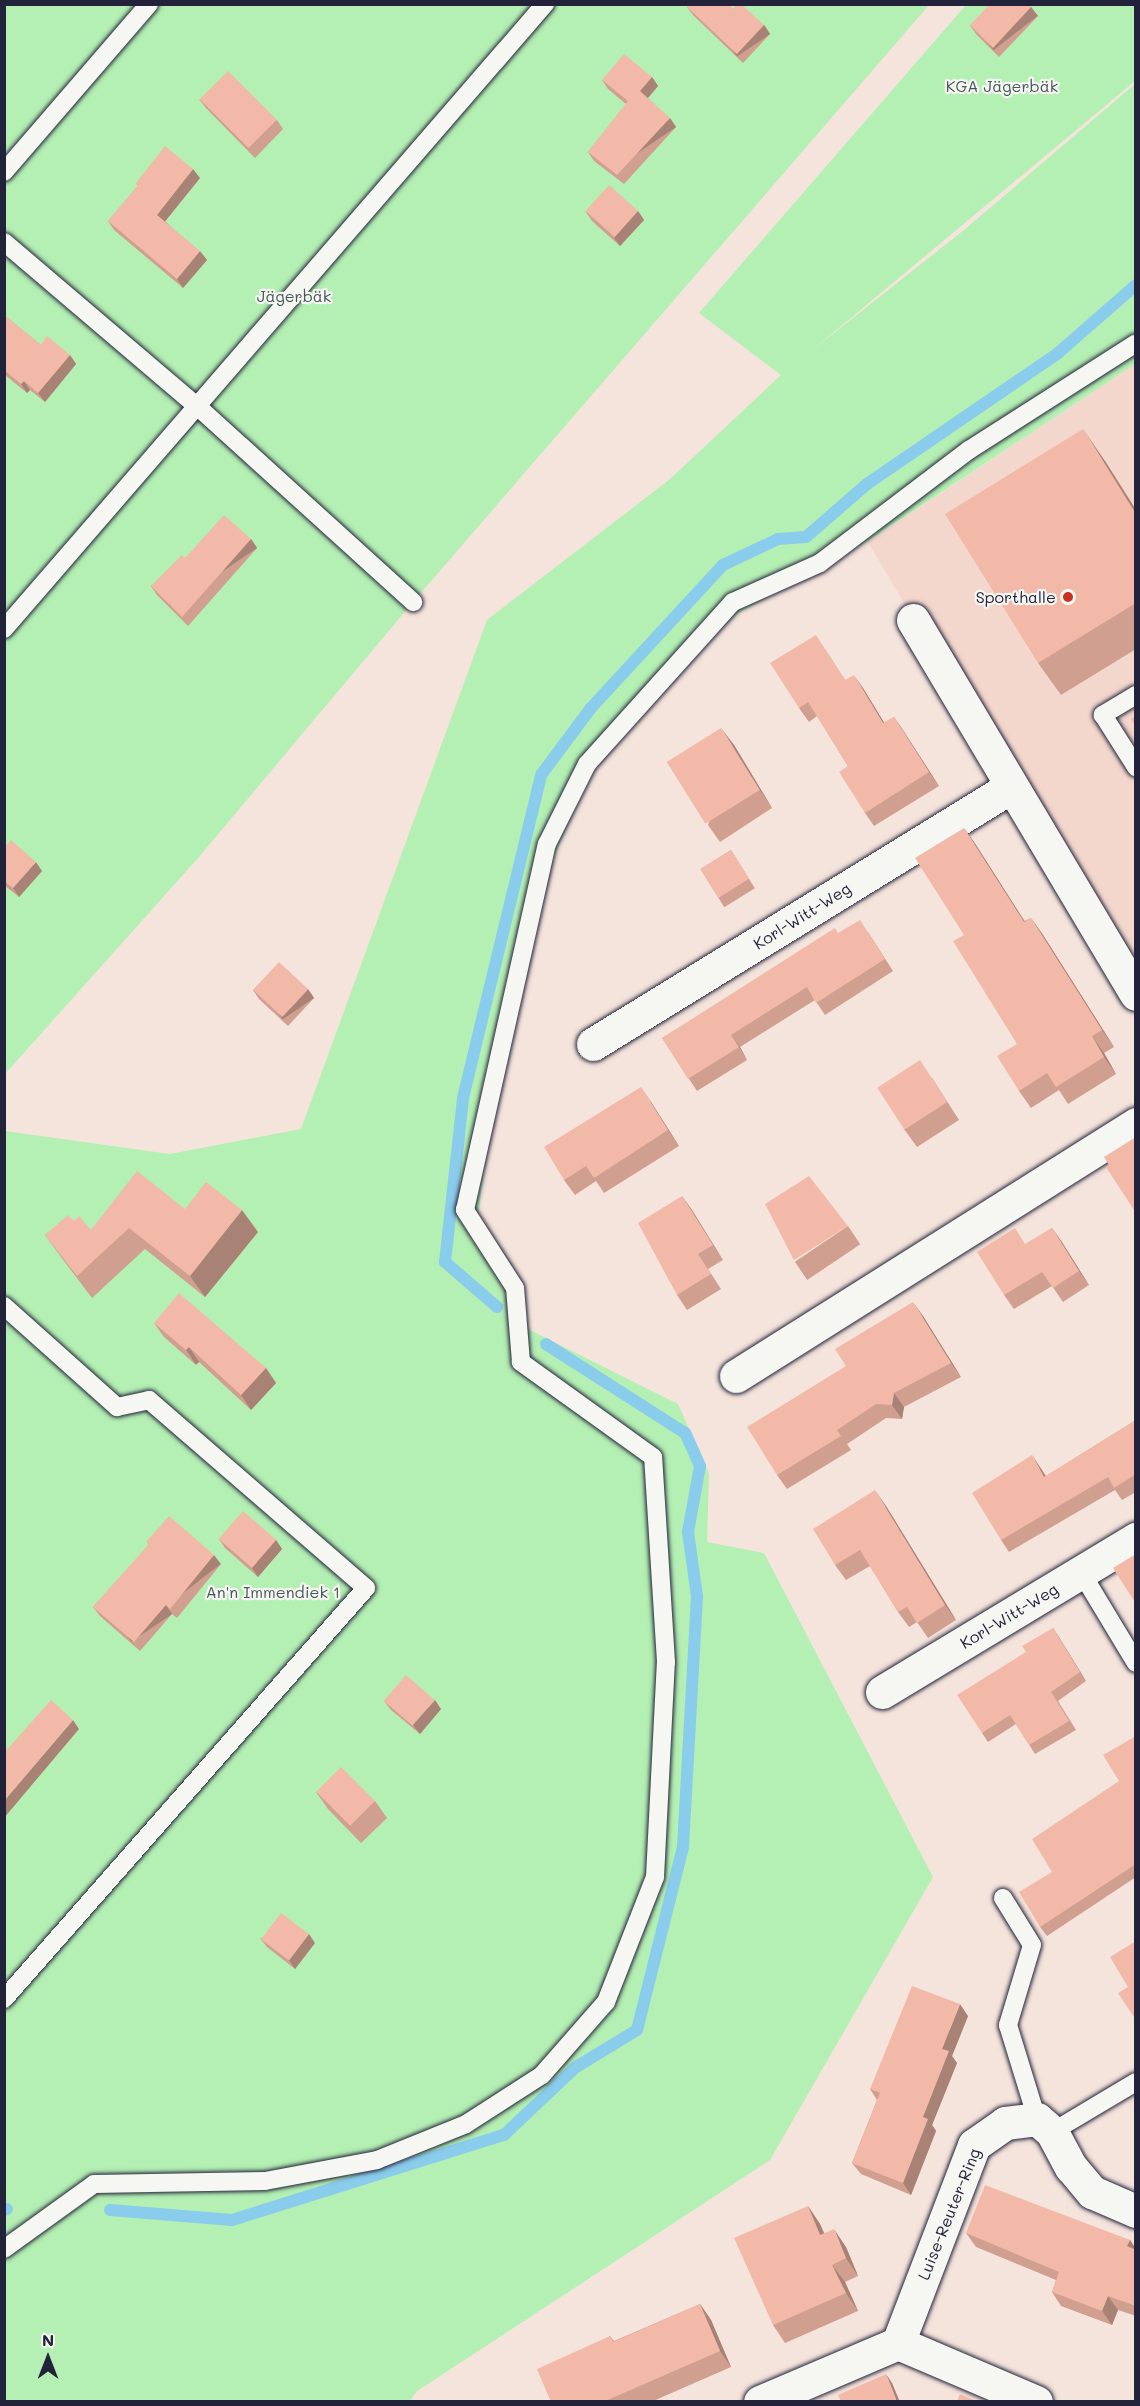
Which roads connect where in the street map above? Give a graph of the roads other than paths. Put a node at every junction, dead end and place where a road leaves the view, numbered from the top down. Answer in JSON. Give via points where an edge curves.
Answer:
{"nodes":[{"id":1,"x":149,"y":4,"type":"edge"},
{"id":2,"x":545,"y":4,"type":"edge"},
{"id":3,"x":4,"y":172,"type":"edge"},
{"id":4,"x":4,"y":242,"type":"edge"},
{"id":5,"x":1136,"y":343,"type":"edge"},
{"id":6,"x":197,"y":406,"type":"junction"},
{"id":7,"x":413,"y":602,"type":"dead end"},
{"id":8,"x":913,"y":620,"type":"dead end"},
{"id":9,"x":4,"y":629,"type":"edge"},
{"id":10,"x":1136,"y":695,"type":"edge"},
{"id":11,"x":1136,"y":767,"type":"edge"},
{"id":12,"x":1011,"y":787,"type":"junction"},
{"id":13,"x":1136,"y":994,"type":"edge"},
{"id":14,"x":593,"y":1044,"type":"dead end"},
{"id":15,"x":1136,"y":1124,"type":"edge"},
{"id":16,"x":4,"y":1306,"type":"edge"},
{"id":17,"x":736,"y":1377,"type":"dead end"},
{"id":18,"x":1136,"y":1539,"type":"edge"},
{"id":19,"x":1081,"y":1572,"type":"junction"},
{"id":20,"x":1136,"y":1663,"type":"edge"},
{"id":21,"x":882,"y":1692,"type":"dead end"},
{"id":22,"x":1003,"y":1899,"type":"dead end"},
{"id":23,"x":4,"y":1999,"type":"edge"},
{"id":24,"x":1136,"y":2082,"type":"edge"},
{"id":25,"x":1044,"y":2126,"type":"junction"},
{"id":26,"x":1136,"y":2211,"type":"edge"},
{"id":27,"x":4,"y":2249,"type":"edge"},
{"id":28,"x":898,"y":2343,"type":"junction"},
{"id":29,"x":760,"y":2402,"type":"edge"},
{"id":30,"x":1036,"y":2402,"type":"edge"}],
"edges":[{"from":1,"to":3,"type":"lane"},
{"from":2,"to":6,"type":"lane"},
{"from":4,"to":6,"type":"lane"},
{"from":5,"to":27,"type":"lane","via":[[969,450],[820,563],[733,602],[586,764],[547,844],[465,1210],[515,1288],[521,1362],[653,1457],[666,1662],[655,1877],[606,2002],[542,2076],[466,2124],[377,2160],[265,2181],[94,2184]]},
{"from":6,"to":7,"type":"lane"},
{"from":6,"to":9,"type":"lane"},
{"from":8,"to":12,"type":"street"},
{"from":10,"to":11,"type":"lane","via":[[1103,715]]},
{"from":12,"to":13,"type":"street"},
{"from":12,"to":14,"type":"street","name":"Korl-Witt-Weg"},
{"from":15,"to":17,"type":"street"},
{"from":16,"to":23,"type":"lane","via":[[117,1407],[149,1400],[366,1588]]},
{"from":18,"to":19,"type":"street","name":"Korl-Witt-Weg"},
{"from":19,"to":20,"type":"lane"},
{"from":19,"to":21,"type":"street","name":"Korl-Witt-Weg"},
{"from":22,"to":25,"type":"lane","via":[[1032,1945],[1008,2025]]},
{"from":24,"to":25,"type":"lane"},
{"from":25,"to":26,"type":"street","via":[[1092,2192]]},
{"from":25,"to":28,"type":"street","name":"Luise-Reuter-Ring","via":[[1005,2123],[974,2145]]},
{"from":28,"to":29,"type":"street"},
{"from":28,"to":30,"type":"street"}]}
